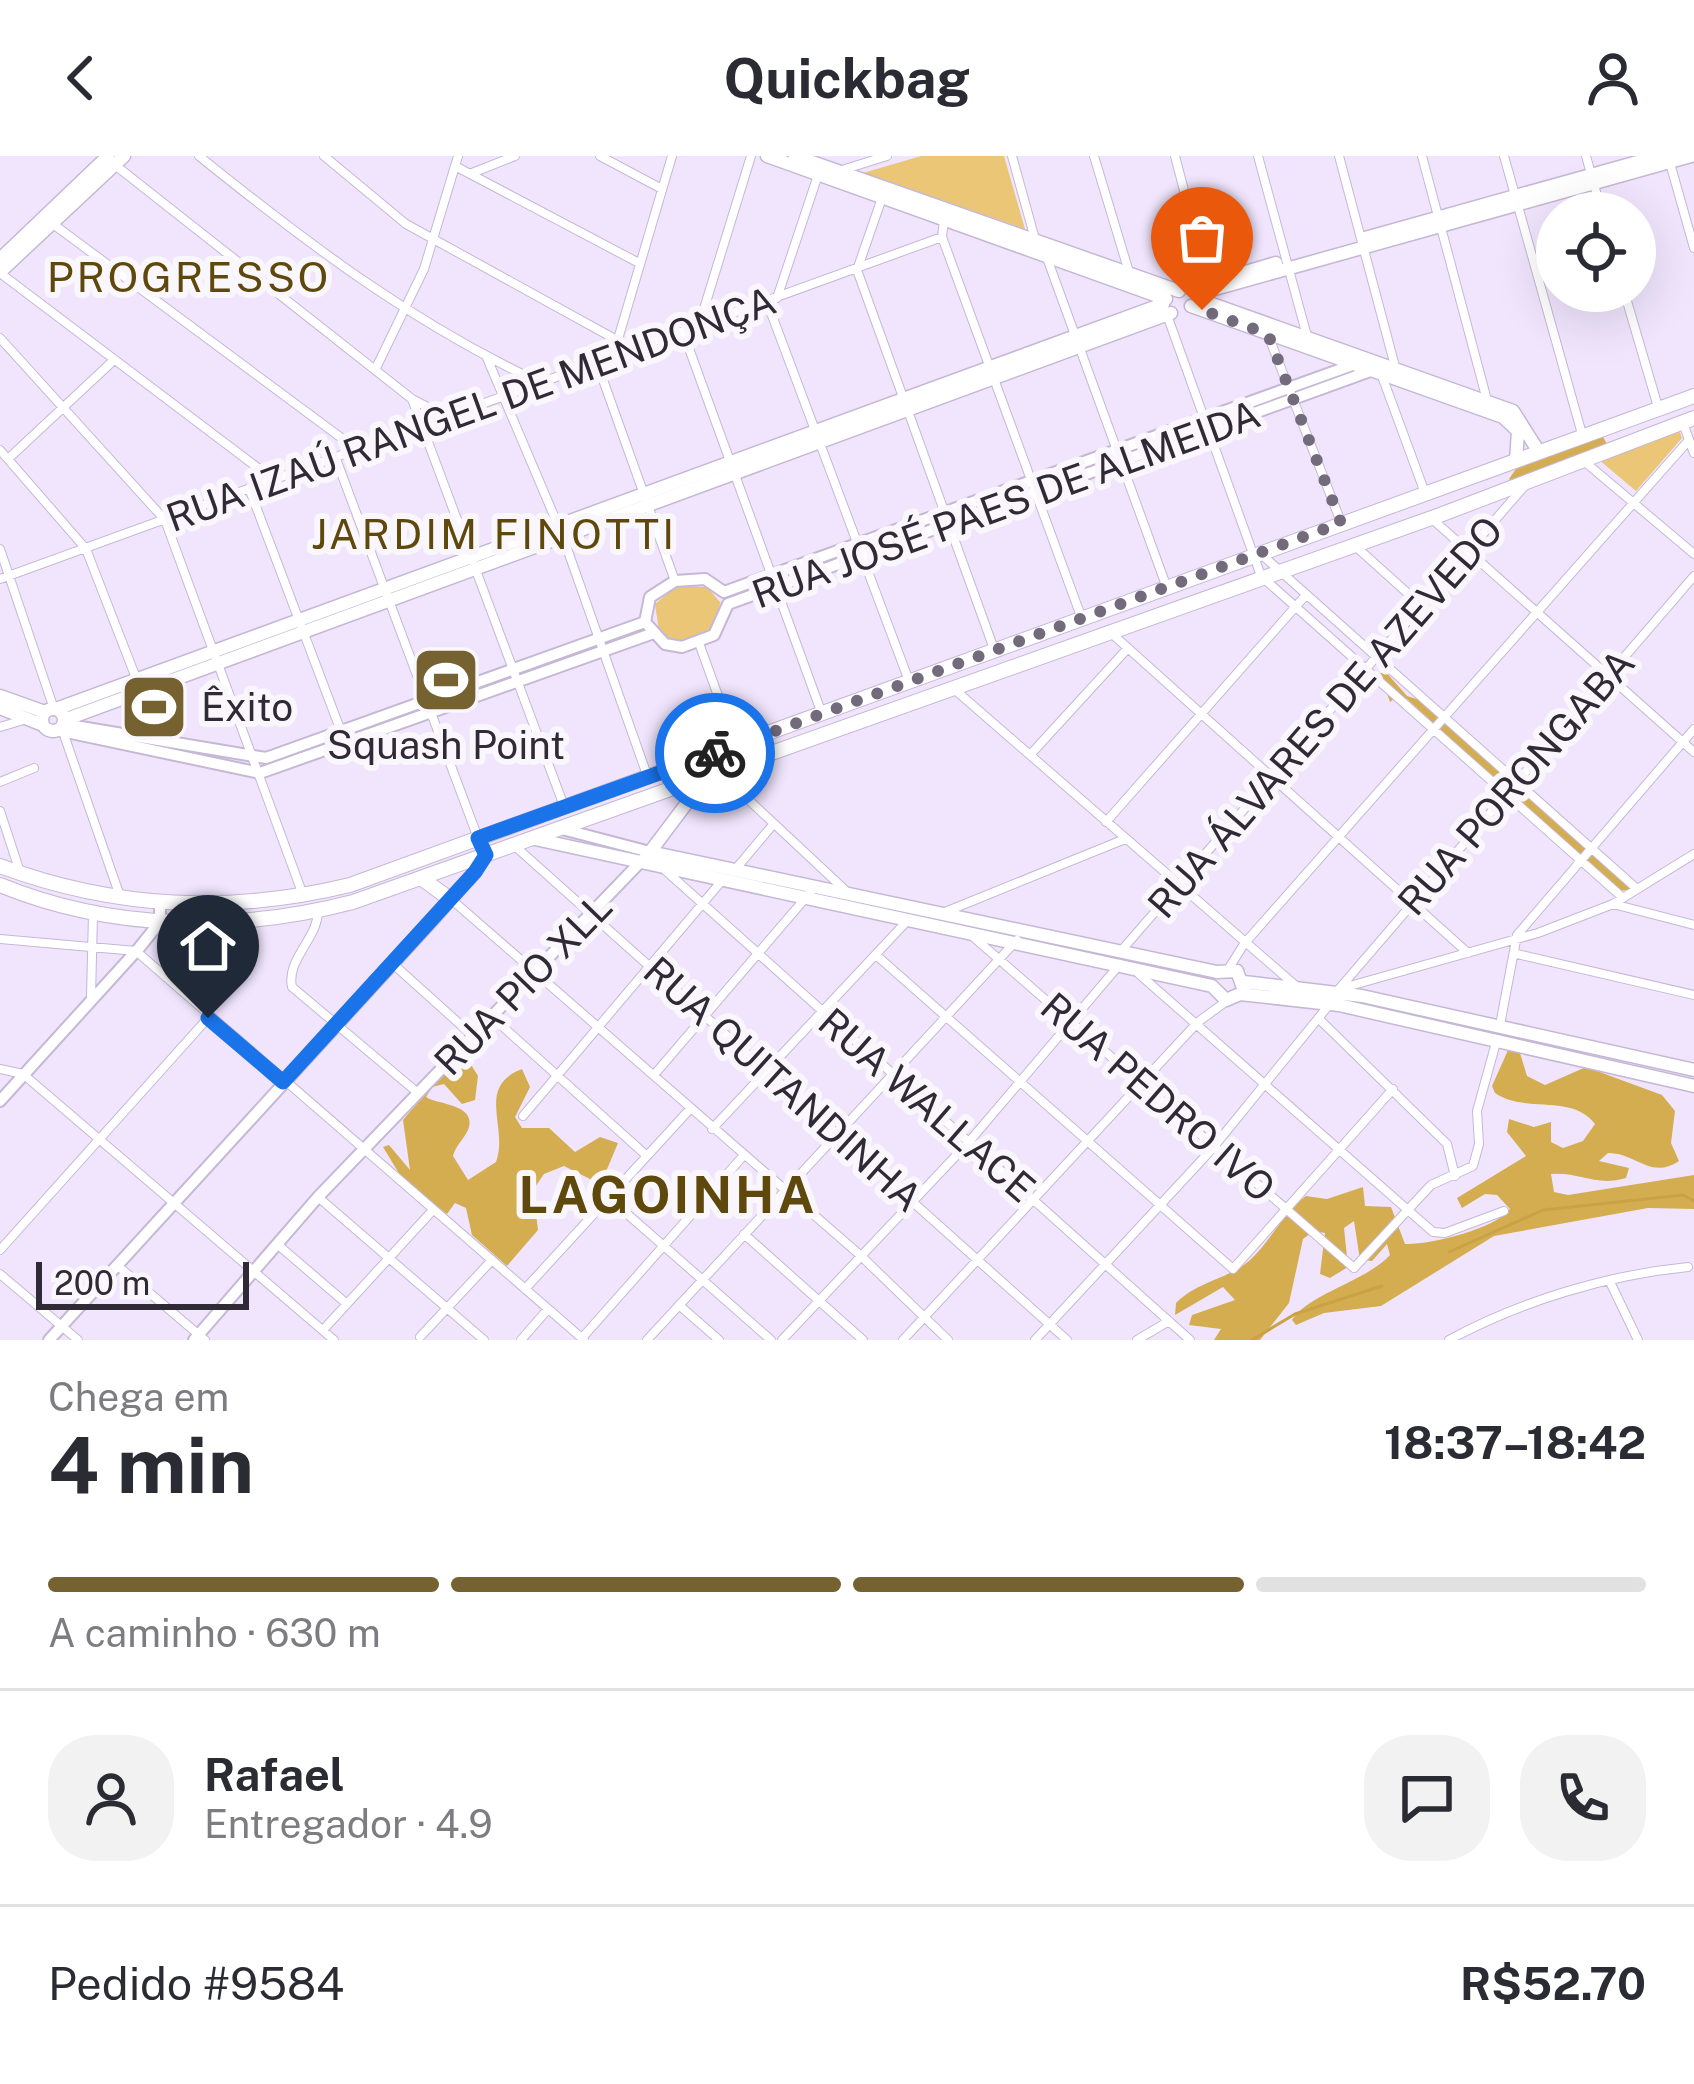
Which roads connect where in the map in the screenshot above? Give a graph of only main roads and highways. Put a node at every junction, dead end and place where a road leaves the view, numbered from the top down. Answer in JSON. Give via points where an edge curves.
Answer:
{"nodes":[{"id":1,"x":767,"y":156,"type":"edge"},
{"id":2,"x":795,"y":156,"type":"edge"},
{"id":3,"x":1691,"y":156,"type":"edge"},
{"id":4,"x":1665,"y":158,"type":"edge"},
{"id":5,"x":116,"y":159,"type":"edge"},
{"id":6,"x":846,"y":165,"type":"edge"},
{"id":7,"x":884,"y":192,"type":"junction"},
{"id":8,"x":982,"y":226,"type":"junction"},
{"id":9,"x":0,"y":259,"type":"edge"},
{"id":10,"x":1288,"y":264,"type":"junction"},
{"id":11,"x":0,"y":273,"type":"edge"},
{"id":12,"x":1179,"y":302,"type":"junction"},
{"id":13,"x":1371,"y":367,"type":"junction"},
{"id":14,"x":1694,"y":396,"type":"edge"},
{"id":15,"x":904,"y":403,"type":"junction"},
{"id":16,"x":1487,"y":407,"type":"junction"},
{"id":17,"x":1688,"y":420,"type":"edge"},
{"id":18,"x":1539,"y":452,"type":"junction"},
{"id":19,"x":1516,"y":460,"type":"junction"},
{"id":20,"x":733,"y":468,"type":"junction"},
{"id":21,"x":216,"y":655,"type":"junction"},
{"id":22,"x":0,"y":696,"type":"edge"},
{"id":23,"x":0,"y":708,"type":"edge"},
{"id":24,"x":56,"y":720,"type":"junction"},
{"id":25,"x":694,"y":760,"type":"junction"},
{"id":26,"x":712,"y":776,"type":"junction"},
{"id":27,"x":535,"y":839,"type":"junction"},
{"id":28,"x":645,"y":857,"type":"junction"},
{"id":29,"x":0,"y":866,"type":"edge"},
{"id":30,"x":421,"y":878,"type":"junction"},
{"id":31,"x":0,"y":885,"type":"edge"},
{"id":32,"x":450,"y":899,"type":"road end"},
{"id":33,"x":971,"y":928,"type":"junction"},
{"id":34,"x":1229,"y":981,"type":"junction"},
{"id":35,"x":1333,"y":995,"type":"junction"},
{"id":36,"x":1580,"y":1051,"type":"junction"},
{"id":37,"x":1694,"y":1070,"type":"edge"},
{"id":38,"x":1694,"y":1086,"type":"edge"}],
"edges":[{"from":1,"to":7,"type":"main road"},
{"from":2,"to":6,"type":"main road"},
{"from":3,"to":4,"type":"main road"},
{"from":4,"to":10,"type":"main road"},
{"from":5,"to":9,"type":"main road"},
{"from":5,"to":11,"type":"main road"},
{"from":6,"to":7,"type":"main road"},
{"from":7,"to":8,"type":"main road"},
{"from":7,"to":8,"type":"main road"},
{"from":8,"to":12,"type":"main road"},
{"from":8,"to":12,"type":"main road","via":[[1129,273]]},
{"from":10,"to":12,"type":"main road"},
{"from":10,"to":12,"type":"main road","via":[[1208,282]]},
{"from":12,"to":13,"type":"main road"},
{"from":12,"to":13,"type":"main road","via":[[1307,336]]},
{"from":12,"to":15,"type":"main road"},
{"from":13,"to":16,"type":"main road"},
{"from":13,"to":16,"type":"main road"},
{"from":14,"to":18,"type":"main road"},
{"from":15,"to":20,"type":"main road","via":[[821,442]]},
{"from":15,"to":20,"type":"main road","via":[[815,428]]},
{"from":16,"to":18,"type":"main road","via":[[1516,414]]},
{"from":16,"to":19,"type":"main road","via":[[1516,428]]},
{"from":17,"to":26,"type":"main road"},
{"from":18,"to":19,"type":"main road"},
{"from":19,"to":25,"type":"main road"},
{"from":20,"to":21,"type":"main road"},
{"from":21,"to":24,"type":"main road"},
{"from":21,"to":24,"type":"main road","via":[[136,678]]},
{"from":22,"to":24,"type":"main road"},
{"from":23,"to":24,"type":"main road"},
{"from":25,"to":26,"type":"main road"},
{"from":25,"to":29,"type":"main road","via":[[374,878],[304,896],[160,904]]},
{"from":26,"to":27,"type":"main road"},
{"from":26,"to":28,"type":"main road","name":"RUA PIO XLL"},
{"from":27,"to":28,"type":"main road"},
{"from":27,"to":30,"type":"main road"},
{"from":28,"to":33,"type":"main road"},
{"from":28,"to":33,"type":"main road","via":[[720,883]]},
{"from":30,"to":31,"type":"main road","via":[[260,920],[160,922],[93,913]]},
{"from":30,"to":32,"type":"main road"},
{"from":33,"to":34,"type":"main road"},
{"from":34,"to":35,"type":"main road"},
{"from":34,"to":35,"type":"main road"},
{"from":35,"to":36,"type":"main road"},
{"from":36,"to":37,"type":"main road"},
{"from":36,"to":38,"type":"main road"}]}
